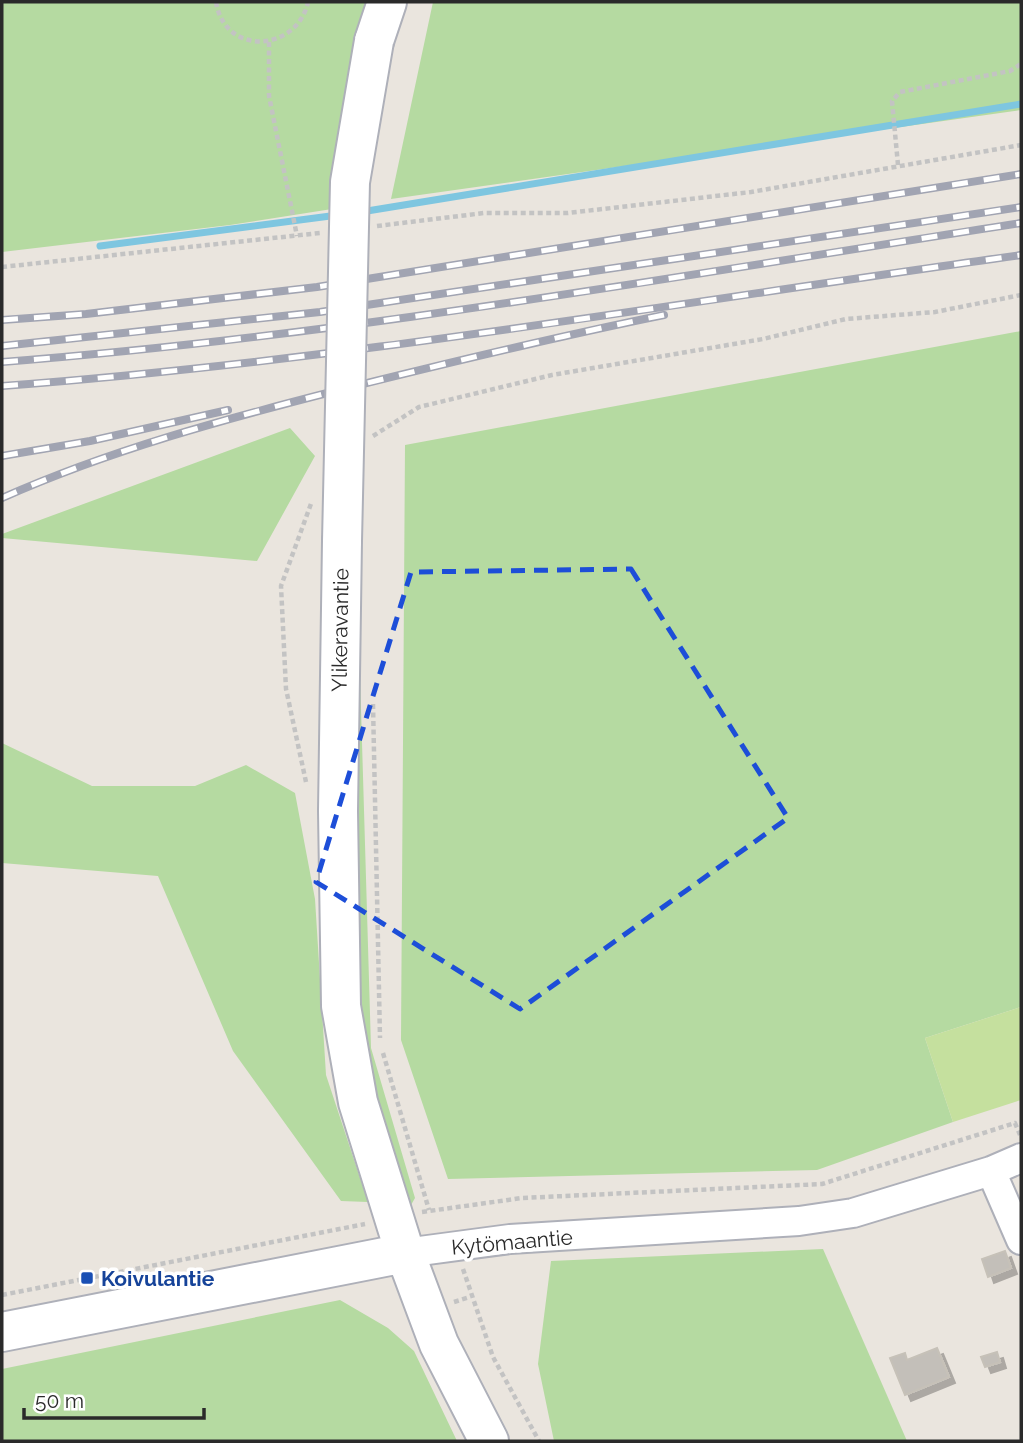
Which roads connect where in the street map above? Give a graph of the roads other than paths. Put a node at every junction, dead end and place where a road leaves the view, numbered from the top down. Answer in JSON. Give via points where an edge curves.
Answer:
{"nodes":[{"id":1,"x":387,"y":2,"type":"edge"},
{"id":2,"x":1021,"y":1158,"type":"edge"},
{"id":3,"x":991,"y":1171,"type":"junction"},
{"id":4,"x":410,"y":1227,"type":"junction"},
{"id":5,"x":1021,"y":1240,"type":"edge"},
{"id":6,"x":2,"y":1332,"type":"edge"},
{"id":7,"x":489,"y":1441,"type":"edge"}],
"edges":[{"from":1,"to":4,"type":"street","name":"Ylikeravantie","bridge":true,"via":[[374,41],[350,182],[338,811],[341,1006],[358,1102]]},
{"from":2,"to":3,"type":"street","name":"Kytömaantie"},
{"from":3,"to":4,"type":"street","name":"Kytömaantie","via":[[853,1213],[799,1221],[458,1246]]},
{"from":3,"to":5,"type":"street"},
{"from":4,"to":6,"type":"street","name":"Kytömaantie"},
{"from":4,"to":7,"type":"street","via":[[439,1344]]}]}
